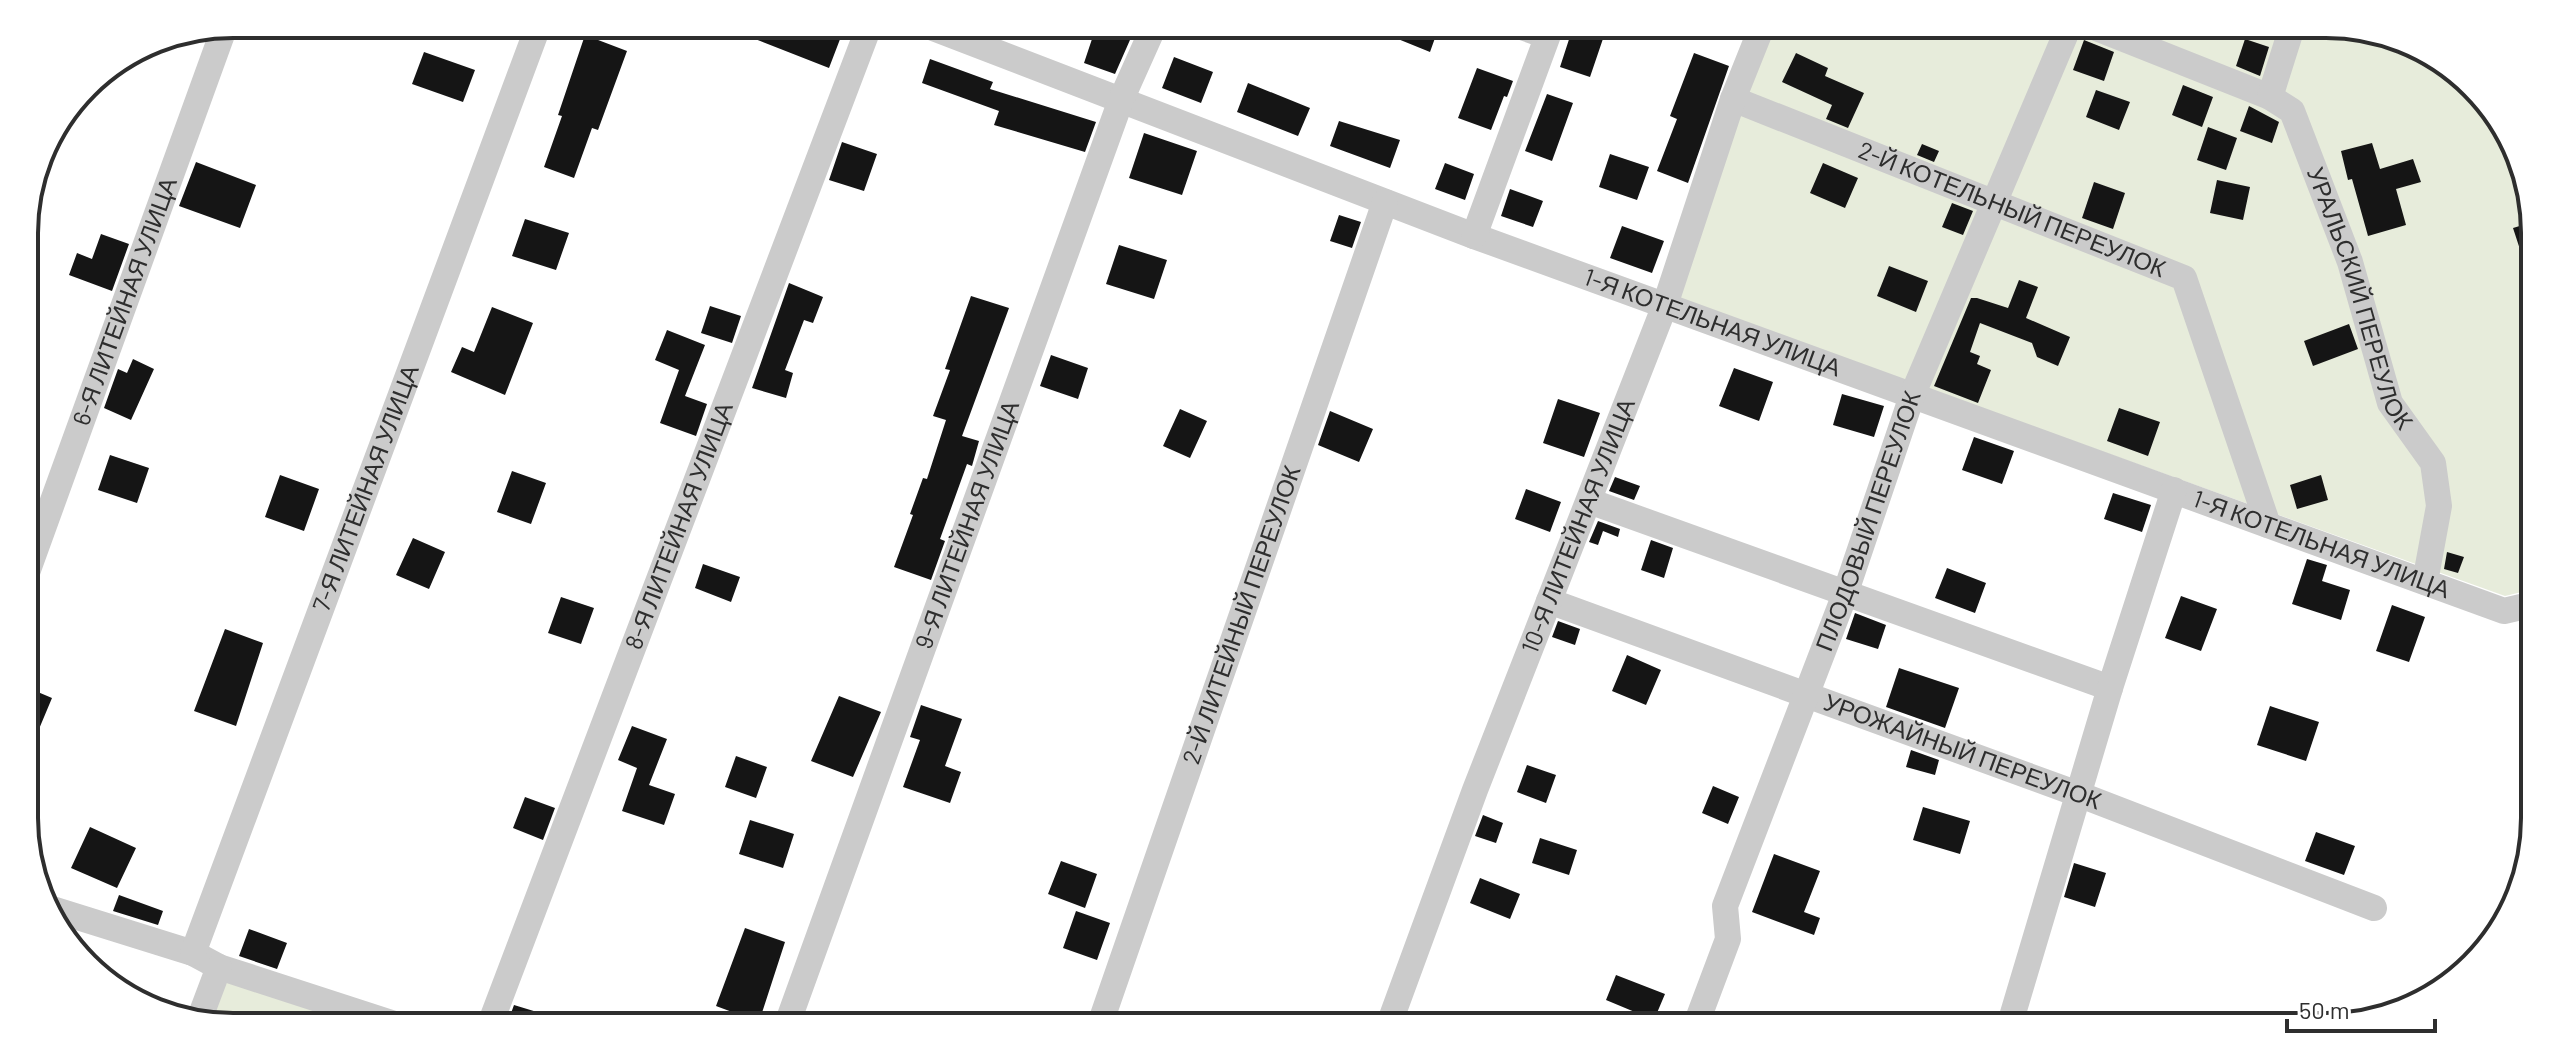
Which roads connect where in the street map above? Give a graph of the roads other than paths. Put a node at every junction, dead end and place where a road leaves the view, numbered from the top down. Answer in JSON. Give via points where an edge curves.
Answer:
{"nodes":[{"id":1,"x":534,"y":38,"type":"edge"},
{"id":2,"x":865,"y":38,"type":"edge"},
{"id":3,"x":959,"y":38,"type":"edge"},
{"id":4,"x":1149,"y":38,"type":"edge"},
{"id":5,"x":1547,"y":38,"type":"edge"},
{"id":6,"x":1757,"y":38,"type":"edge"},
{"id":7,"x":2064,"y":38,"type":"edge"},
{"id":8,"x":2121,"y":38,"type":"edge"},
{"id":9,"x":2289,"y":38,"type":"edge"},
{"id":10,"x":220,"y":39,"type":"edge"},
{"id":11,"x":2270,"y":97,"type":"junction"},
{"id":12,"x":1733,"y":99,"type":"junction"},
{"id":13,"x":1121,"y":100,"type":"junction"},
{"id":14,"x":1385,"y":202,"type":"junction"},
{"id":15,"x":1995,"y":203,"type":"junction"},
{"id":16,"x":1474,"y":236,"type":"junction"},
{"id":17,"x":1665,"y":305,"type":"junction"},
{"id":18,"x":1912,"y":396,"type":"junction"},
{"id":19,"x":2174,"y":490,"type":"junction"},
{"id":20,"x":1589,"y":501,"type":"junction"},
{"id":21,"x":2268,"y":525,"type":"junction"},
{"id":22,"x":38,"y":542,"type":"edge"},
{"id":23,"x":2425,"y":582,"type":"junction"},
{"id":24,"x":1845,"y":594,"type":"junction"},
{"id":25,"x":1549,"y":601,"type":"junction"},
{"id":26,"x":2521,"y":607,"type":"edge"},
{"id":27,"x":2110,"y":688,"type":"junction"},
{"id":28,"x":1806,"y":695,"type":"junction"},
{"id":29,"x":2078,"y":794,"type":"junction"},
{"id":30,"x":2374,"y":908,"type":"dead end"},
{"id":31,"x":63,"y":912,"type":"edge"},
{"id":32,"x":193,"y":953,"type":"junction"},
{"id":33,"x":219,"y":967,"type":"junction"},
{"id":34,"x":203,"y":1010,"type":"edge"},
{"id":35,"x":361,"y":1013,"type":"edge"},
{"id":36,"x":494,"y":1013,"type":"edge"},
{"id":37,"x":791,"y":1013,"type":"edge"},
{"id":38,"x":1104,"y":1013,"type":"edge"},
{"id":39,"x":1393,"y":1013,"type":"edge"},
{"id":40,"x":1700,"y":1013,"type":"edge"},
{"id":41,"x":2013,"y":1013,"type":"edge"}],
"edges":[{"from":1,"to":32,"type":"street","name":"7-Я ЛИТЕЙНАЯ УЛИЦА"},
{"from":2,"to":36,"type":"street","name":"8-Я ЛИТЕЙНАЯ УЛИЦА"},
{"from":3,"to":13,"type":"street","name":"1-Я КОТЕЛЬНАЯ УЛИЦА"},
{"from":4,"to":13,"type":"street","name":"9-Я ЛИТЕЙНАЯ УЛИЦА"},
{"from":5,"to":16,"type":"street"},
{"from":6,"to":12,"type":"street","name":"10-Я ЛИТЕЙНАЯ УЛИЦА"},
{"from":7,"to":15,"type":"street","name":"ПЛОДОВЫЙ ПЕРЕУЛОК"},
{"from":8,"to":11,"type":"street"},
{"from":9,"to":11,"type":"street"},
{"from":10,"to":22,"type":"street","name":"6-Я ЛИТЕЙНАЯ УЛИЦА"},
{"from":11,"to":23,"type":"street","name":"УРАЛЬСКИЙ ПЕРЕУЛОК","via":[[2292,111],[2350,262],[2390,403],[2433,463],[2439,506]]},
{"from":12,"to":15,"type":"street","name":"2-Й КОТЕЛЬНЫЙ ПЕРЕУЛОК"},
{"from":12,"to":17,"type":"street","name":"10-Я ЛИТЕЙНАЯ УЛИЦА"},
{"from":13,"to":14,"type":"street","name":"1-Я КОТЕЛЬНАЯ УЛИЦА"},
{"from":13,"to":37,"type":"street","name":"9-Я ЛИТЕЙНАЯ УЛИЦА"},
{"from":14,"to":16,"type":"street","name":"1-Я КОТЕЛЬНАЯ УЛИЦА"},
{"from":14,"to":38,"type":"street","name":"2-Й ЛИТЕЙНЫЙ ПЕРЕУЛОК"},
{"from":15,"to":18,"type":"street","name":"ПЛОДОВЫЙ ПЕРЕУЛОК"},
{"from":15,"to":21,"type":"street","name":"2-Й КОТЕЛЬНЫЙ ПЕРЕУЛОК","via":[[2184,278]]},
{"from":16,"to":17,"type":"street","name":"1-Я КОТЕЛЬНАЯ УЛИЦА"},
{"from":17,"to":18,"type":"street","name":"1-Я КОТЕЛЬНАЯ УЛИЦА"},
{"from":17,"to":20,"type":"street","name":"10-Я ЛИТЕЙНАЯ УЛИЦА"},
{"from":18,"to":19,"type":"street","name":"1-Я КОТЕЛЬНАЯ УЛИЦА"},
{"from":18,"to":24,"type":"street","name":"ПЛОДОВЫЙ ПЕРЕУЛОК"},
{"from":19,"to":21,"type":"street","name":"1-Я КОТЕЛЬНАЯ УЛИЦА"},
{"from":19,"to":27,"type":"street"},
{"from":20,"to":24,"type":"street"},
{"from":20,"to":25,"type":"street","name":"10-Я ЛИТЕЙНАЯ УЛИЦА"},
{"from":21,"to":23,"type":"street","name":"1-Я КОТЕЛЬНАЯ УЛИЦА"},
{"from":23,"to":26,"type":"street","name":"1-Я КОТЕЛЬНАЯ УЛИЦА","via":[[2504,611]]},
{"from":24,"to":27,"type":"street"},
{"from":24,"to":28,"type":"street","name":"ПЛОДОВЫЙ ПЕРЕУЛОК"},
{"from":25,"to":28,"type":"street","name":"УРОЖАЙНЫЙ ПЕРЕУЛОК"},
{"from":25,"to":39,"type":"street","name":"10-Я ЛИТЕЙНАЯ УЛИЦА"},
{"from":27,"to":29,"type":"street"},
{"from":28,"to":29,"type":"street","name":"УРОЖАЙНЫЙ ПЕРЕУЛОК"},
{"from":28,"to":40,"type":"street","name":"ПЛОДОВЫЙ ПЕРЕУЛОК","via":[[1725,906],[1728,939]]},
{"from":29,"to":30,"type":"street","name":"УРОЖАЙНЫЙ ПЕРЕУЛОК"},
{"from":29,"to":41,"type":"street"},
{"from":31,"to":32,"type":"street"},
{"from":32,"to":33,"type":"street"},
{"from":33,"to":34,"type":"street"},
{"from":33,"to":35,"type":"street"}]}
